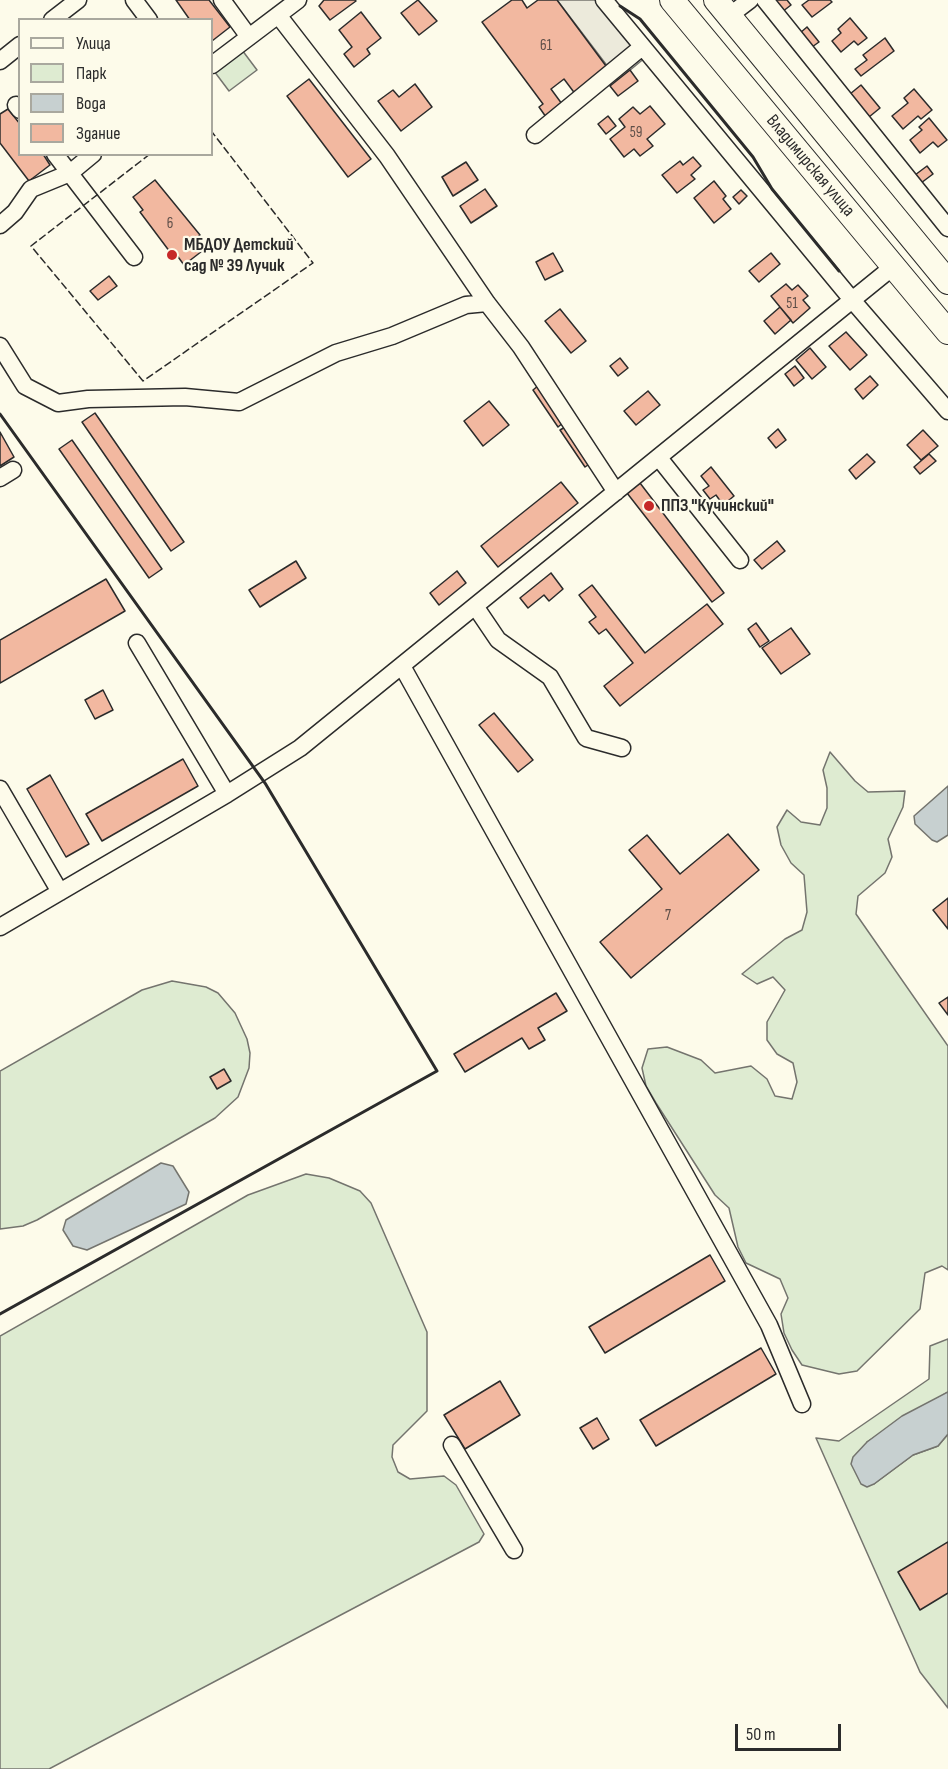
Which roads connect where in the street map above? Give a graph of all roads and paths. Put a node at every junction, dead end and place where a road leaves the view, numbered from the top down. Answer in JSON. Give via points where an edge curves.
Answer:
{"nodes":[{"id":1,"x":78,"y":0,"type":"edge"},
{"id":2,"x":134,"y":0,"type":"edge"},
{"id":3,"x":222,"y":0,"type":"edge"},
{"id":4,"x":298,"y":0,"type":"edge"},
{"id":5,"x":604,"y":0,"type":"edge"},
{"id":6,"x":672,"y":0,"type":"edge"},
{"id":7,"x":750,"y":0,"type":"edge"},
{"id":8,"x":765,"y":0,"type":"edge"},
{"id":9,"x":722,"y":8,"type":"edge"},
{"id":10,"x":278,"y":15,"type":"junction"},
{"id":11,"x":55,"y":18,"type":"edge"},
{"id":12,"x":148,"y":18,"type":"edge"},
{"id":13,"x":249,"y":37,"type":"junction"},
{"id":14,"x":18,"y":46,"type":"edge"},
{"id":15,"x":642,"y":47,"type":"junction"},
{"id":16,"x":0,"y":60,"type":"edge"},
{"id":17,"x":213,"y":64,"type":"edge"},
{"id":18,"x":535,"y":135,"type":"dead end"},
{"id":19,"x":57,"y":156,"type":"edge"},
{"id":20,"x":91,"y":156,"type":"edge"},
{"id":21,"x":70,"y":173,"type":"junction"},
{"id":22,"x":0,"y":225,"type":"edge"},
{"id":23,"x":948,"y":228,"type":"edge"},
{"id":24,"x":134,"y":257,"type":"dead end"},
{"id":25,"x":894,"y":266,"type":"junction"},
{"id":26,"x":948,"y":282,"type":"edge"},
{"id":27,"x":853,"y":301,"type":"junction"},
{"id":28,"x":487,"y":303,"type":"junction"},
{"id":29,"x":948,"y":332,"type":"edge"},
{"id":30,"x":0,"y":346,"type":"edge"},
{"id":31,"x":948,"y":411,"type":"edge"},
{"id":32,"x":659,"y":458,"type":"junction"},
{"id":33,"x":616,"y":492,"type":"junction"},
{"id":34,"x":740,"y":560,"type":"dead end"},
{"id":35,"x":475,"y":606,"type":"junction"},
{"id":36,"x":137,"y":643,"type":"dead end"},
{"id":37,"x":402,"y":666,"type":"junction"},
{"id":38,"x":622,"y":748,"type":"dead end"},
{"id":39,"x":0,"y":789,"type":"edge"},
{"id":40,"x":227,"y":794,"type":"junction"},
{"id":41,"x":60,"y":892,"type":"junction"},
{"id":42,"x":0,"y":927,"type":"edge"},
{"id":43,"x":802,"y":1404,"type":"dead end"},
{"id":44,"x":452,"y":1445,"type":"dead end"},
{"id":45,"x":514,"y":1550,"type":"dead end"}],
"edges":[{"from":1,"to":11,"type":"street"},
{"from":2,"to":12,"type":"street"},
{"from":3,"to":13,"type":"street"},
{"from":4,"to":10,"type":"street"},
{"from":5,"to":15,"type":"street"},
{"from":6,"to":25,"type":"highway","name":"Владимирская улица"},
{"from":7,"to":9,"type":"street"},
{"from":8,"to":23,"type":"street"},
{"from":9,"to":26,"type":"highway","name":"Владимирская улица"},
{"from":10,"to":13,"type":"street"},
{"from":10,"to":28,"type":"street","via":[[387,156]]},
{"from":13,"to":17,"type":"street"},
{"from":14,"to":16,"type":"street"},
{"from":15,"to":18,"type":"street"},
{"from":15,"to":27,"type":"street"},
{"from":19,"to":21,"type":"street"},
{"from":20,"to":21,"type":"street"},
{"from":21,"to":22,"type":"street","via":[[31,189]]},
{"from":21,"to":24,"type":"street"},
{"from":25,"to":27,"type":"street"},
{"from":25,"to":29,"type":"highway","name":"Владимирская улица"},
{"from":27,"to":31,"type":"street"},
{"from":27,"to":32,"type":"street"},
{"from":28,"to":30,"type":"street","via":[[466,305],[392,336],[336,353],[239,402],[186,396],[58,403],[25,386]]},
{"from":28,"to":33,"type":"street","via":[[521,347]]},
{"from":32,"to":33,"type":"street"},
{"from":32,"to":34,"type":"street"},
{"from":33,"to":35,"type":"street"},
{"from":35,"to":37,"type":"street"},
{"from":35,"to":38,"type":"street","via":[[498,640],[550,677],[586,738]]},
{"from":36,"to":40,"type":"street"},
{"from":37,"to":40,"type":"street","via":[[300,748]]},
{"from":37,"to":43,"type":"street","via":[[768,1325]]},
{"from":39,"to":41,"type":"street"},
{"from":40,"to":41,"type":"street"},
{"from":41,"to":42,"type":"street"},
{"from":44,"to":45,"type":"street"}]}
